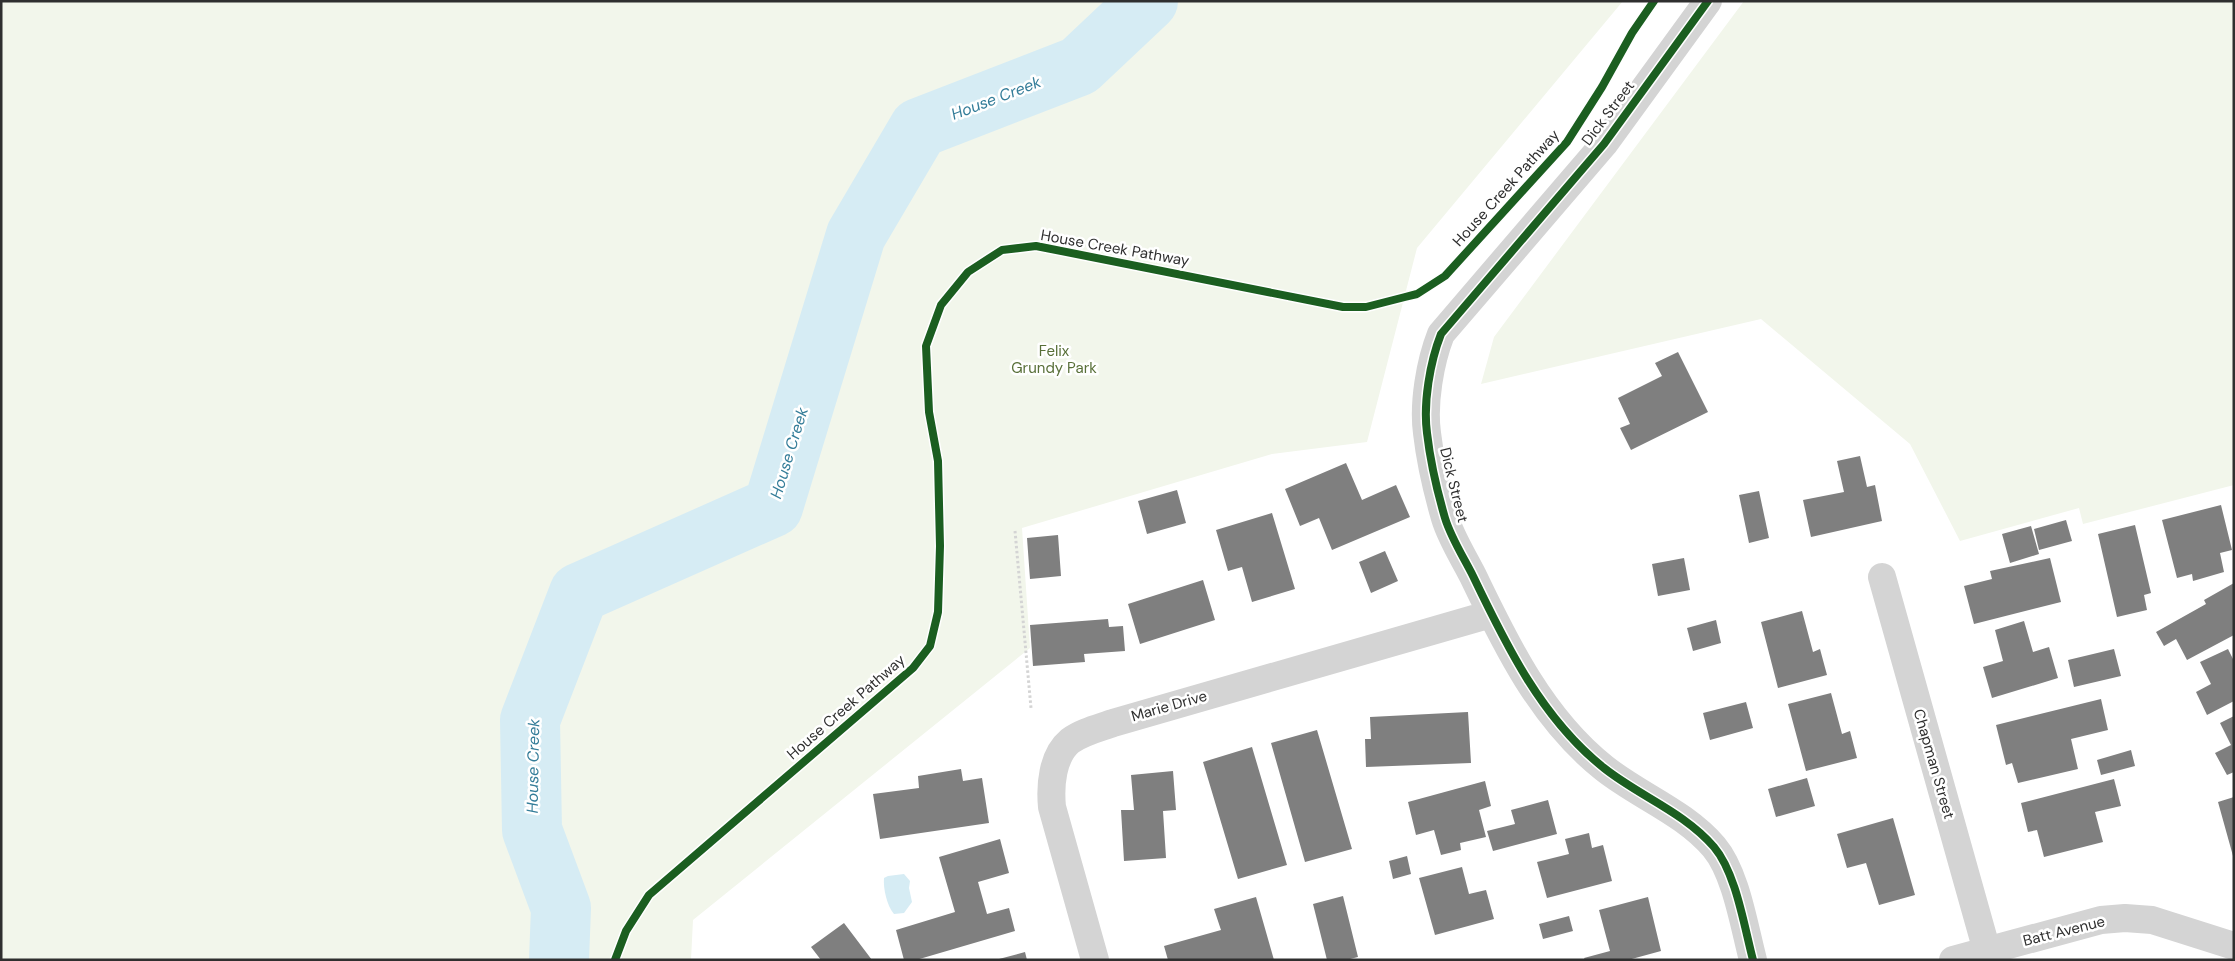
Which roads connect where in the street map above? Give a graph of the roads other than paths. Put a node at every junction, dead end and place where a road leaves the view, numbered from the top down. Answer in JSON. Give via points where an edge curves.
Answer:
{"nodes":[{"id":1,"x":1708,"y":1,"type":"edge"},
{"id":2,"x":1882,"y":577,"type":"dead end"},
{"id":3,"x":1492,"y":614,"type":"junction"},
{"id":4,"x":2234,"y":946,"type":"edge"},
{"id":5,"x":1987,"y":951,"type":"junction"},
{"id":6,"x":1095,"y":960,"type":"edge"},
{"id":7,"x":1753,"y":960,"type":"edge"},
{"id":8,"x":1952,"y":960,"type":"edge"}],
"edges":[{"from":1,"to":3,"type":"street","name":"Dick Street","via":[[1604,144],[1442,334],[1432,356],[1427,432],[1445,520]]},
{"from":2,"to":5,"type":"street","name":"Chapman Street"},
{"from":3,"to":6,"type":"street","name":"Marie Drive","via":[[1113,722],[1069,742],[1056,764],[1050,792]]},
{"from":3,"to":7,"type":"street","name":"Dick Street","via":[[1508,648],[1560,725],[1603,768],[1695,828],[1715,848],[1731,882]]},
{"from":4,"to":5,"type":"street","name":"Batt Avenue","via":[[2152,920],[2125,918],[2100,920]]},
{"from":5,"to":8,"type":"street","name":"Batt Avenue"}]}
